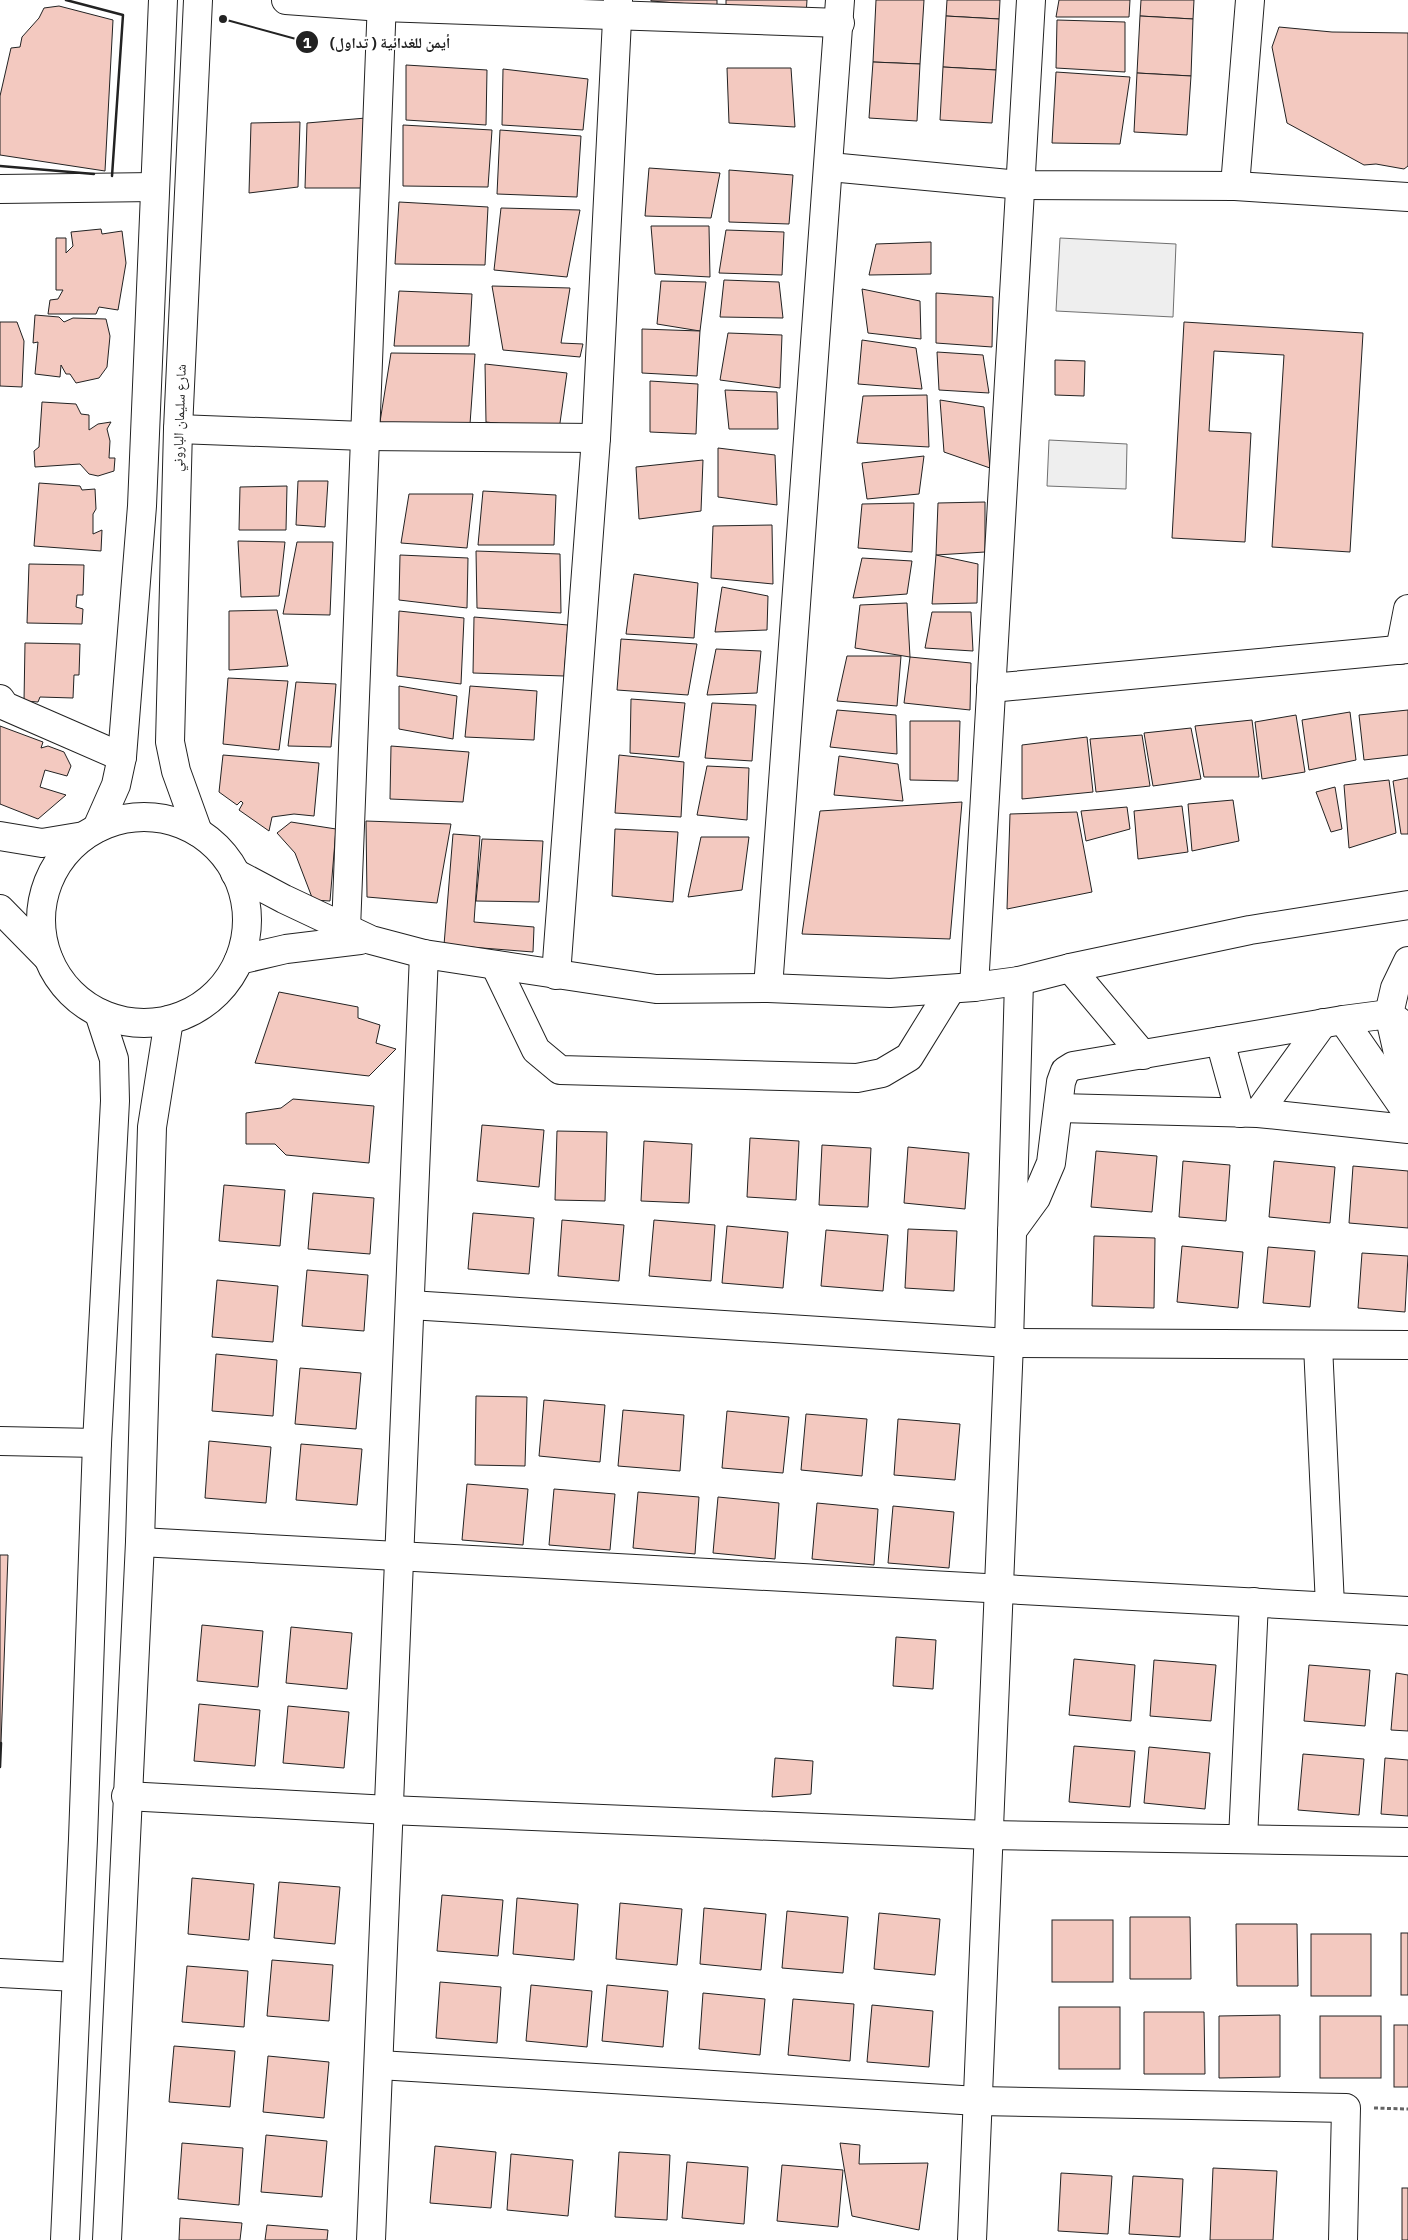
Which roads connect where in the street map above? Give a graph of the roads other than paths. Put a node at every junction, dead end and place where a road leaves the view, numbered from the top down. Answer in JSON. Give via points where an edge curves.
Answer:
{"nodes":[{"id":1,"x":163,"y":0,"type":"edge"},
{"id":2,"x":198,"y":0,"type":"edge"},
{"id":3,"x":286,"y":0,"type":"edge"},
{"id":4,"x":1030,"y":0,"type":"edge"},
{"id":5,"x":1250,"y":0,"type":"edge"},
{"id":6,"x":382,"y":4,"type":"edge"},
{"id":7,"x":618,"y":8,"type":"edge"},
{"id":8,"x":840,"y":12,"type":"edge"},
{"id":9,"x":830,"y":167,"type":"junction"},
{"id":10,"x":1021,"y":185,"type":"junction"},
{"id":11,"x":1236,"y":186,"type":"junction"},
{"id":12,"x":154,"y":187,"type":"junction"},
{"id":13,"x":0,"y":189,"type":"edge"},
{"id":14,"x":1408,"y":197,"type":"edge"},
{"id":15,"x":178,"y":429,"type":"junction"},
{"id":16,"x":364,"y":436,"type":"junction"},
{"id":17,"x":596,"y":438,"type":"junction"},
{"id":18,"x":1408,"y":609,"type":"edge"},
{"id":19,"x":1404,"y":650,"type":"edge"},
{"id":20,"x":991,"y":688,"type":"junction"},
{"id":21,"x":0,"y":699,"type":"edge"},
{"id":22,"x":122,"y":758,"type":"junction"},
{"id":23,"x":91,"y":832,"type":"junction"},
{"id":24,"x":198,"y":832,"type":"junction"},
{"id":25,"x":0,"y":836,"type":"edge"},
{"id":26,"x":235,"y":872,"type":"junction"},
{"id":27,"x":1408,"y":905,"type":"edge"},
{"id":28,"x":0,"y":909,"type":"edge"},
{"id":29,"x":344,"y":935,"type":"junction"},
{"id":30,"x":424,"y":954,"type":"junction"},
{"id":31,"x":48,"y":958,"type":"junction"},
{"id":32,"x":239,"y":960,"type":"junction"},
{"id":33,"x":1408,"y":961,"type":"edge"},
{"id":34,"x":495,"y":965,"type":"junction"},
{"id":35,"x":1070,"y":968,"type":"junction"},
{"id":36,"x":556,"y":975,"type":"junction"},
{"id":37,"x":1019,"y":981,"type":"junction"},
{"id":38,"x":768,"y":988,"type":"junction"},
{"id":39,"x":963,"y":988,"type":"junction"},
{"id":40,"x":99,"y":1013,"type":"junction"},
{"id":41,"x":169,"y":1020,"type":"junction"},
{"id":42,"x":1333,"y":1021,"type":"junction"},
{"id":43,"x":1399,"y":1022,"type":"edge"},
{"id":44,"x":1220,"y":1041,"type":"junction"},
{"id":45,"x":1143,"y":1055,"type":"junction"},
{"id":46,"x":1408,"y":1097,"type":"edge"},
{"id":47,"x":1058,"y":1108,"type":"junction"},
{"id":48,"x":1249,"y":1113,"type":"junction"},
{"id":49,"x":1408,"y":1114,"type":"edge"},
{"id":50,"x":1408,"y":1129,"type":"edge"},
{"id":51,"x":1012,"y":1231,"type":"junction"},
{"id":52,"x":410,"y":1305,"type":"junction"},
{"id":53,"x":1009,"y":1343,"type":"junction"},
{"id":54,"x":1318,"y":1345,"type":"junction"},
{"id":55,"x":1408,"y":1345,"type":"edge"},
{"id":56,"x":0,"y":1441,"type":"edge"},
{"id":57,"x":96,"y":1443,"type":"junction"},
{"id":58,"x":140,"y":1542,"type":"junction"},
{"id":59,"x":399,"y":1558,"type":"junction"},
{"id":60,"x":998,"y":1587,"type":"junction"},
{"id":61,"x":1254,"y":1602,"type":"junction"},
{"id":62,"x":1330,"y":1606,"type":"junction"},
{"id":63,"x":1408,"y":1611,"type":"edge"},
{"id":64,"x":126,"y":1796,"type":"junction"},
{"id":65,"x":389,"y":1810,"type":"junction"},
{"id":66,"x":988,"y":1835,"type":"junction"},
{"id":67,"x":1243,"y":1839,"type":"junction"},
{"id":68,"x":1408,"y":1842,"type":"edge"},
{"id":69,"x":0,"y":1973,"type":"edge"},
{"id":70,"x":76,"y":1977,"type":"junction"},
{"id":71,"x":378,"y":2064,"type":"junction"},
{"id":72,"x":978,"y":2101,"type":"junction"},
{"id":73,"x":64,"y":2240,"type":"edge"},
{"id":74,"x":107,"y":2240,"type":"edge"},
{"id":75,"x":371,"y":2240,"type":"edge"},
{"id":76,"x":972,"y":2240,"type":"edge"},
{"id":77,"x":1343,"y":2240,"type":"edge"}],
"edges":[{"from":1,"to":12,"type":"street"},
{"from":2,"to":15,"type":"street","name":"شارع سليمان الباروني"},
{"from":3,"to":6,"type":"street"},
{"from":4,"to":10,"type":"street"},
{"from":5,"to":11,"type":"street"},
{"from":6,"to":7,"type":"street"},
{"from":6,"to":16,"type":"street"},
{"from":7,"to":8,"type":"street"},
{"from":7,"to":17,"type":"street"},
{"from":8,"to":9,"type":"street"},
{"from":9,"to":10,"type":"street"},
{"from":9,"to":38,"type":"street"},
{"from":10,"to":11,"type":"street"},
{"from":10,"to":20,"type":"street"},
{"from":11,"to":14,"type":"street"},
{"from":12,"to":13,"type":"street"},
{"from":12,"to":22,"type":"street","via":[[142,506]]},
{"from":15,"to":16,"type":"street"},
{"from":15,"to":24,"type":"street","name":"شارع سليمان الباروني","via":[[170,742],[176,771]]},
{"from":16,"to":17,"type":"street"},
{"from":16,"to":29,"type":"street"},
{"from":17,"to":36,"type":"street"},
{"from":18,"to":19,"type":"street"},
{"from":19,"to":20,"type":"street"},
{"from":20,"to":39,"type":"street"},
{"from":21,"to":22,"type":"street","via":[[5,706]]},
{"from":22,"to":23,"type":"street","via":[[116,785]]},
{"from":23,"to":24,"type":"street","via":[[122,819],[148,817],[174,821]]},
{"from":23,"to":25,"type":"street","via":[[42,843]]},
{"from":23,"to":31,"type":"street","via":[[67,851],[45,891],[41,914]]},
{"from":24,"to":26,"type":"street","via":[[219,850]]},
{"from":26,"to":29,"type":"street"},
{"from":26,"to":32,"type":"street","via":[[245,901],[246,931]]},
{"from":27,"to":35,"type":"street","via":[[1250,930]]},
{"from":28,"to":31,"type":"street"},
{"from":29,"to":30,"type":"street"},
{"from":29,"to":32,"type":"street"},
{"from":30,"to":34,"type":"street"},
{"from":30,"to":52,"type":"street"},
{"from":31,"to":40,"type":"street","via":[[68,990]]},
{"from":32,"to":41,"type":"street","via":[[218,992],[204,1005]]},
{"from":33,"to":43,"type":"street","via":[[1395,988]]},
{"from":34,"to":36,"type":"street"},
{"from":34,"to":39,"type":"street","via":[[536,1050],[560,1070],[838,1078],[873,1075],[908,1057]]},
{"from":35,"to":37,"type":"street"},
{"from":35,"to":45,"type":"street"},
{"from":36,"to":38,"type":"street","via":[[656,990]]},
{"from":37,"to":39,"type":"street"},
{"from":37,"to":51,"type":"street"},
{"from":38,"to":39,"type":"street","via":[[890,993]]},
{"from":40,"to":41,"type":"street","via":[[133,1023]]},
{"from":40,"to":57,"type":"street","via":[[114,1059],[115,1101]]},
{"from":41,"to":58,"type":"street","via":[[152,1127]]},
{"from":42,"to":43,"type":"street"},
{"from":42,"to":44,"type":"street"},
{"from":42,"to":48,"type":"street"},
{"from":42,"to":49,"type":"street"},
{"from":43,"to":46,"type":"street"},
{"from":44,"to":45,"type":"street"},
{"from":44,"to":48,"type":"street"},
{"from":45,"to":47,"type":"street","via":[[1073,1066],[1065,1071],[1061,1082]]},
{"from":47,"to":48,"type":"street"},
{"from":47,"to":51,"type":"street","via":[[1051,1163],[1036,1198]]},
{"from":48,"to":50,"type":"street"},
{"from":51,"to":53,"type":"street"},
{"from":52,"to":53,"type":"street"},
{"from":52,"to":59,"type":"street"},
{"from":53,"to":54,"type":"street"},
{"from":53,"to":60,"type":"street"},
{"from":54,"to":55,"type":"street"},
{"from":54,"to":62,"type":"street"},
{"from":56,"to":57,"type":"street"},
{"from":57,"to":70,"type":"street"},
{"from":58,"to":59,"type":"street"},
{"from":58,"to":64,"type":"street"},
{"from":59,"to":60,"type":"street"},
{"from":59,"to":65,"type":"street"},
{"from":60,"to":61,"type":"street"},
{"from":60,"to":66,"type":"street"},
{"from":61,"to":62,"type":"street"},
{"from":61,"to":67,"type":"street"},
{"from":62,"to":63,"type":"street"},
{"from":64,"to":65,"type":"street"},
{"from":64,"to":74,"type":"street"},
{"from":65,"to":66,"type":"street"},
{"from":65,"to":71,"type":"street"},
{"from":66,"to":67,"type":"street"},
{"from":66,"to":72,"type":"street"},
{"from":67,"to":68,"type":"street"},
{"from":69,"to":70,"type":"street"},
{"from":70,"to":73,"type":"street"},
{"from":71,"to":72,"type":"street"},
{"from":71,"to":75,"type":"street"},
{"from":72,"to":76,"type":"street"},
{"from":72,"to":77,"type":"street","via":[[1346,2108]]}]}
